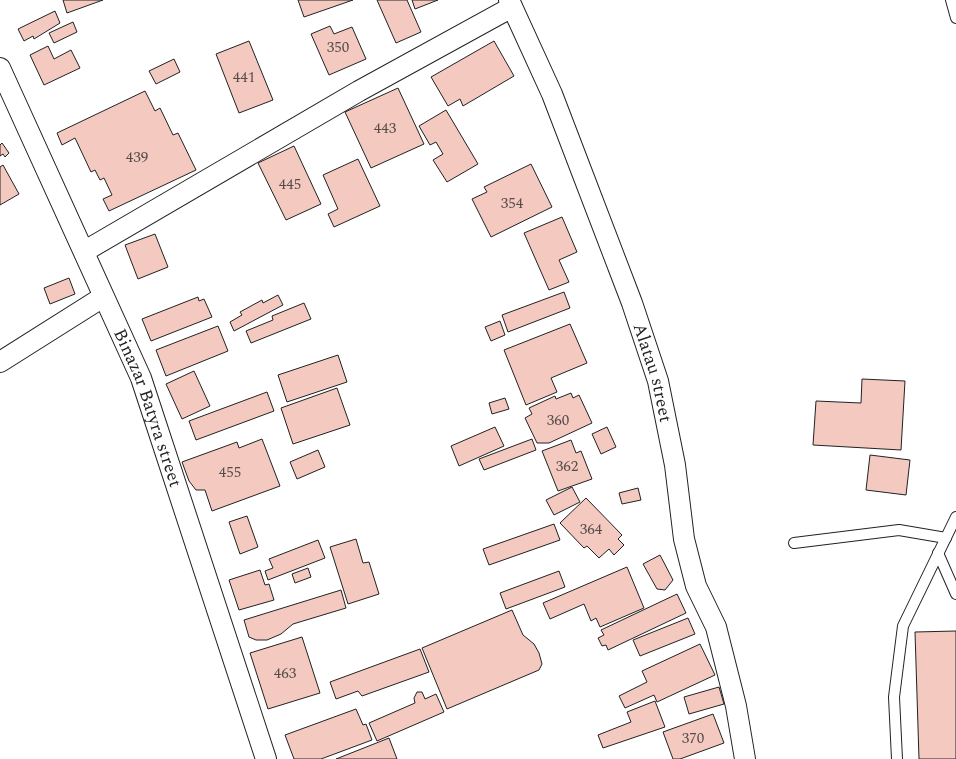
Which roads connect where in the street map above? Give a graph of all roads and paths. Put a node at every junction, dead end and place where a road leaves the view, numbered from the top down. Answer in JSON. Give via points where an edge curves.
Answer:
{"nodes":[{"id":1,"x":951,"y":0,"type":"edge"},
{"id":2,"x":511,"y":4,"type":"edge"},
{"id":3,"x":956,"y":18,"type":"edge"},
{"id":4,"x":0,"y":68,"type":"edge"},
{"id":5,"x":85,"y":250,"type":"junction"},
{"id":6,"x":103,"y":297,"type":"junction"},
{"id":7,"x":0,"y":362,"type":"edge"},
{"id":8,"x":956,"y":517,"type":"edge"},
{"id":9,"x":946,"y":538,"type":"junction"},
{"id":10,"x":794,"y":543,"type":"dead end"},
{"id":11,"x":938,"y":552,"type":"junction"},
{"id":12,"x":956,"y":594,"type":"edge"},
{"id":13,"x":266,"y":759,"type":"edge"},
{"id":14,"x":745,"y":759,"type":"edge"},
{"id":15,"x":897,"y":759,"type":"edge"}],
"edges":[{"from":1,"to":3,"type":"lane"},
{"from":2,"to":5,"type":"street"},
{"from":2,"to":14,"type":"street","name":"Alatau street","via":[[552,94],[632,303],[658,382],[675,465],[684,538],[696,586],[716,627],[736,706]]},
{"from":4,"to":5,"type":"street","name":"Binazar Batyra street"},
{"from":5,"to":6,"type":"street","name":"Binazar Batyra street"},
{"from":6,"to":7,"type":"street"},
{"from":6,"to":13,"type":"street","name":"Binazar Batyra street","via":[[141,378]]},
{"from":8,"to":9,"type":"lane"},
{"from":9,"to":10,"type":"lane","via":[[899,530]]},
{"from":9,"to":11,"type":"lane"},
{"from":11,"to":12,"type":"lane"},
{"from":11,"to":15,"type":"lane","via":[[902,626],[894,697]]}]}
